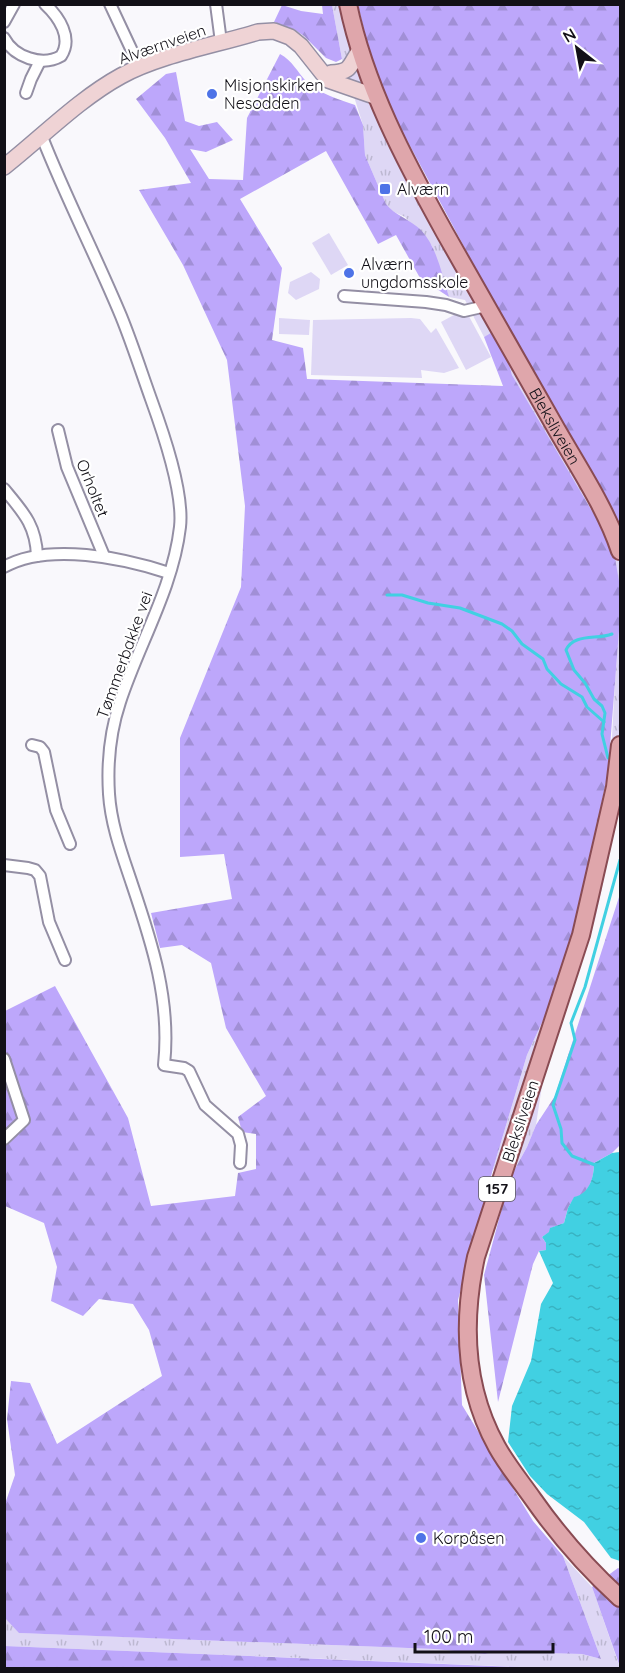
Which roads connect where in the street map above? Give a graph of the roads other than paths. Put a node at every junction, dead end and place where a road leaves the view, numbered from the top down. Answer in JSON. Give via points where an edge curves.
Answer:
{"nodes":[{"id":1,"x":45,"y":4,"type":"edge"},
{"id":2,"x":110,"y":4,"type":"edge"},
{"id":3,"x":348,"y":4,"type":"edge"},
{"id":4,"x":12,"y":5,"type":"edge"},
{"id":5,"x":218,"y":5,"type":"edge"},
{"id":6,"x":4,"y":22,"type":"edge"},
{"id":7,"x":4,"y":38,"type":"edge"},
{"id":8,"x":221,"y":42,"type":"junction"},
{"id":9,"x":360,"y":50,"type":"junction"},
{"id":10,"x":40,"y":61,"type":"junction"},
{"id":11,"x":313,"y":61,"type":"junction"},
{"id":12,"x":140,"y":68,"type":"junction"},
{"id":13,"x":331,"y":73,"type":"junction"},
{"id":14,"x":374,"y":89,"type":"junction"},
{"id":15,"x":27,"y":93,"type":"dead end"},
{"id":16,"x":42,"y":137,"type":"junction"},
{"id":17,"x":4,"y":167,"type":"edge"},
{"id":18,"x":344,"y":296,"type":"dead end"},
{"id":19,"x":486,"y":306,"type":"junction"},
{"id":20,"x":58,"y":430,"type":"dead end"},
{"id":21,"x":4,"y":489,"type":"edge"},
{"id":22,"x":621,"y":551,"type":"edge"},
{"id":23,"x":37,"y":556,"type":"junction"},
{"id":24,"x":104,"y":556,"type":"junction"},
{"id":25,"x":4,"y":567,"type":"edge"},
{"id":26,"x":169,"y":573,"type":"junction"},
{"id":27,"x":32,"y":745,"type":"dead end"},
{"id":28,"x":621,"y":745,"type":"edge"},
{"id":29,"x":70,"y":844,"type":"dead end"},
{"id":30,"x":4,"y":865,"type":"edge"},
{"id":31,"x":65,"y":960,"type":"dead end"},
{"id":32,"x":4,"y":1059,"type":"edge"},
{"id":33,"x":4,"y":1139,"type":"edge"},
{"id":34,"x":240,"y":1163,"type":"dead end"},
{"id":35,"x":621,"y":1598,"type":"edge"}],
"edges":[{"from":1,"to":10,"type":"street","via":[[62,24],[65,45],[58,58]]},
{"from":2,"to":12,"type":"street"},
{"from":3,"to":9,"type":"main road","name":"Bleksliveien"},
{"from":4,"to":6,"type":"street"},
{"from":5,"to":8,"type":"street"},
{"from":7,"to":10,"type":"street","via":[[15,51]]},
{"from":8,"to":11,"type":"main road","name":"Alværnveien","via":[[258,32],[280,33],[295,40]]},
{"from":8,"to":12,"type":"main road","name":"Alværnveien"},
{"from":9,"to":13,"type":"main road","via":[[349,69]]},
{"from":9,"to":14,"type":"main road","name":"Bleksliveien"},
{"from":10,"to":15,"type":"street"},
{"from":11,"to":13,"type":"main road","name":"Alværnveien"},
{"from":11,"to":14,"type":"main road","name":"Alværnveien","via":[[328,80]]},
{"from":12,"to":16,"type":"main road","name":"Alværnveien","via":[[106,86]]},
{"from":13,"to":14,"type":"main road","name":"Alværnveien"},
{"from":14,"to":19,"type":"main road","name":"Bleksliveien","via":[[412,172]]},
{"from":16,"to":17,"type":"main road","name":"Alværnveien"},
{"from":16,"to":26,"type":"street","name":"Tømmerbakke vei","via":[[121,316],[162,428],[181,515]]},
{"from":18,"to":19,"type":"street","via":[[426,302],[464,311]]},
{"from":19,"to":22,"type":"main road","name":"Bleksliveien"},
{"from":20,"to":24,"type":"street","name":"Orholtet","via":[[67,467]]},
{"from":21,"to":23,"type":"street","via":[[33,529]]},
{"from":23,"to":24,"type":"street"},
{"from":23,"to":25,"type":"street"},
{"from":24,"to":26,"type":"street"},
{"from":26,"to":34,"type":"street","name":"Tømmerbakke vei","via":[[115,718],[109,757],[109,798],[116,834],[159,972],[165,1010],[164,1065],[189,1071],[205,1106],[238,1134]]},
{"from":27,"to":29,"type":"street","via":[[44,752],[57,810]]},
{"from":28,"to":35,"type":"main road","name":"Bleksliveien","number":"157","via":[[581,935],[476,1257],[467,1332],[476,1399],[498,1449],[566,1543]]},
{"from":30,"to":31,"type":"street","via":[[28,867],[40,876],[49,922]]},
{"from":32,"to":33,"type":"street","via":[[24,1120]]}]}
